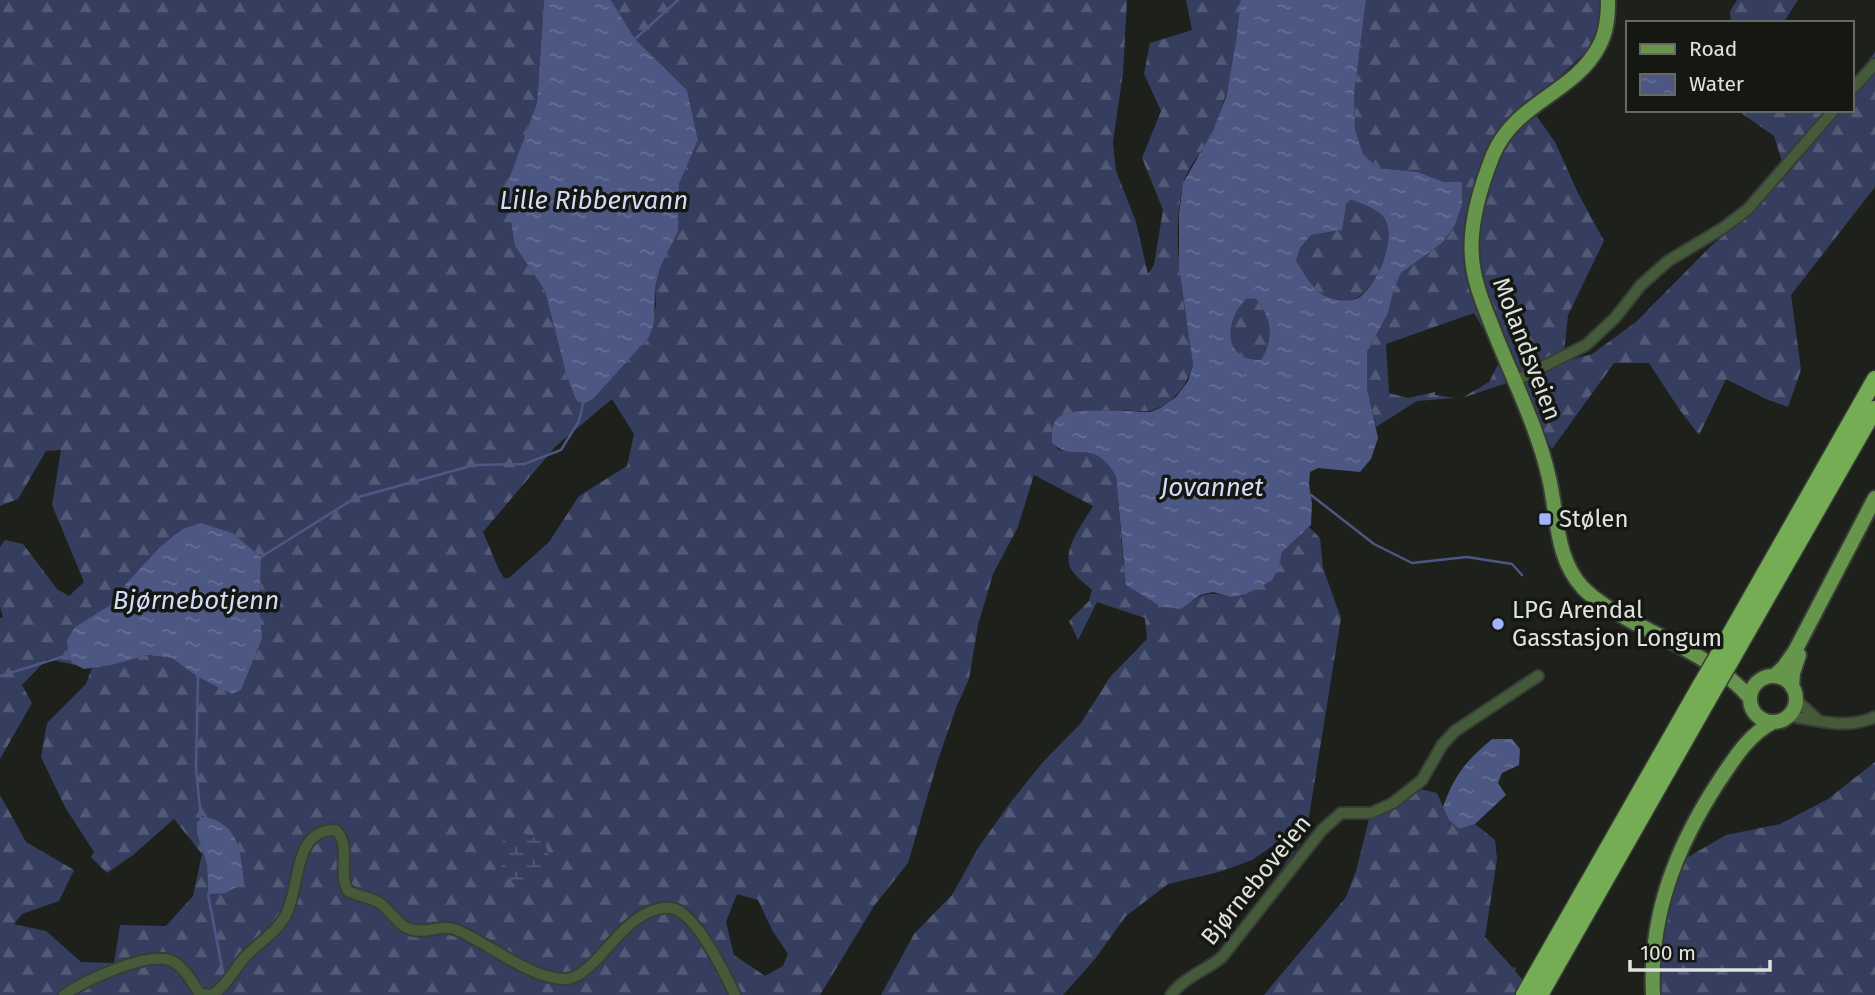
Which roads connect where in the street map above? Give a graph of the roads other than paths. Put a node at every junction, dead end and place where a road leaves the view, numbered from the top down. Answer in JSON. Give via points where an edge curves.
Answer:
{"nodes":[{"id":1,"x":1608,"y":0,"type":"edge"},
{"id":2,"x":1875,"y":64,"type":"edge"},
{"id":3,"x":1854,"y":87,"type":"edge"},
{"id":4,"x":1832,"y":112,"type":"edge"},
{"id":5,"x":1875,"y":379,"type":"edge"},
{"id":6,"x":1515,"y":381,"type":"junction"},
{"id":7,"x":1875,"y":409,"type":"edge"},
{"id":8,"x":1875,"y":498,"type":"edge"},
{"id":9,"x":1875,"y":511,"type":"edge"},
{"id":10,"x":1724,"y":665,"type":"junction"},
{"id":11,"x":1538,"y":676,"type":"dead end"},
{"id":12,"x":1767,"y":678,"type":"junction"},
{"id":13,"x":1706,"y":690,"type":"junction"},
{"id":14,"x":1794,"y":693,"type":"junction"},
{"id":15,"x":1751,"y":704,"type":"junction"},
{"id":16,"x":1788,"y":716,"type":"junction"},
{"id":17,"x":1875,"y":717,"type":"edge"},
{"id":18,"x":1818,"y":720,"type":"junction"},
{"id":19,"x":1773,"y":722,"type":"junction"},
{"id":20,"x":1741,"y":748,"type":"junction"},
{"id":21,"x":64,"y":995,"type":"edge"},
{"id":22,"x":211,"y":995,"type":"edge"},
{"id":23,"x":735,"y":995,"type":"edge"},
{"id":24,"x":1171,"y":995,"type":"edge"},
{"id":25,"x":1524,"y":995,"type":"edge"},
{"id":26,"x":1540,"y":995,"type":"edge"},
{"id":27,"x":1653,"y":995,"type":"edge"}],
"edges":[{"from":1,"to":6,"type":"main road","name":"Molandsveien","via":[[1604,35],[1593,57],[1510,127],[1496,149],[1482,189],[1472,239],[1473,269]]},
{"from":2,"to":3,"type":"street"},
{"from":4,"to":6,"type":"street","via":[[1748,209],[1668,261],[1586,345]]},
{"from":5,"to":10,"type":"highway"},
{"from":6,"to":10,"type":"main road","name":"Molandsveien","via":[[1549,476],[1561,549],[1574,577],[1601,604]]},
{"from":7,"to":10,"type":"highway"},
{"from":8,"to":12,"type":"main road","via":[[1794,651],[1783,668]]},
{"from":9,"to":14,"type":"main road","via":[[1800,654],[1794,668]]},
{"from":10,"to":12,"type":"main road","name":"Molandsveien"},
{"from":10,"to":13,"type":"highway","bridge":true},
{"from":10,"to":15,"type":"main road","name":"Molandsveien"},
{"from":11,"to":24,"type":"street","name":"Bjørneboveien","via":[[1455,731],[1422,780],[1394,803],[1371,813],[1341,813],[1322,830],[1222,957],[1180,983]]},
{"from":12,"to":14,"type":"main road","via":[[1786,680]]},
{"from":12,"to":15,"type":"main road","via":[[1753,688]]},
{"from":13,"to":25,"type":"highway"},
{"from":13,"to":26,"type":"highway"},
{"from":14,"to":16,"type":"main road"},
{"from":14,"to":18,"type":"street"},
{"from":15,"to":19,"type":"main road","via":[[1761,719]]},
{"from":15,"to":20,"type":"main road"},
{"from":16,"to":18,"type":"street"},
{"from":16,"to":19,"type":"main road"},
{"from":17,"to":18,"type":"street","via":[[1843,725]]},
{"from":19,"to":20,"type":"main road"},
{"from":20,"to":27,"type":"main road","via":[[1692,825],[1666,885],[1655,939]]},
{"from":21,"to":22,"type":"street","via":[[110,970],[164,959],[182,969],[200,994]]},
{"from":22,"to":23,"type":"street","via":[[223,988],[286,914],[302,855],[312,836],[326,829],[342,836],[348,891],[379,902],[412,930],[440,926],[457,930],[523,965],[564,979],[587,969],[647,913],[675,909],[700,934]]}]}
